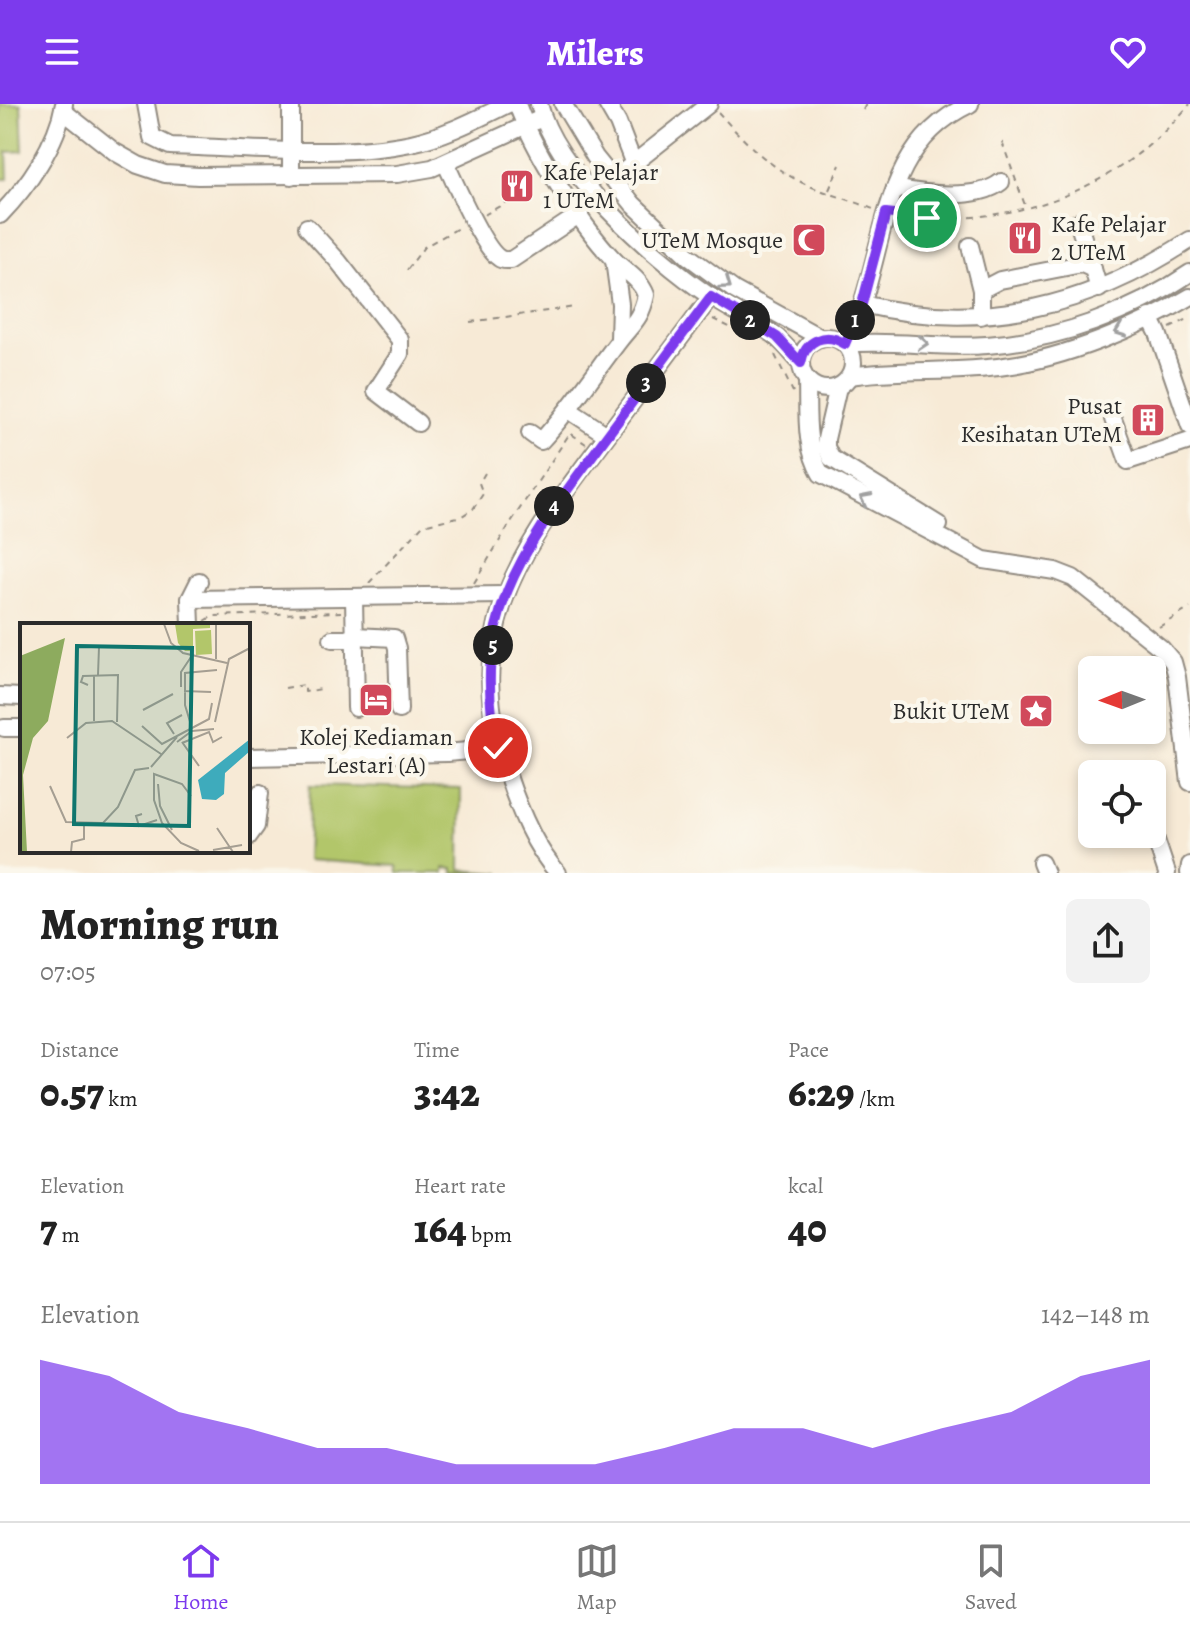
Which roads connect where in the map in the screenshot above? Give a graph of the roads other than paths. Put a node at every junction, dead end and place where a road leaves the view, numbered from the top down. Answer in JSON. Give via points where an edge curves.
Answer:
{"nodes":[{"id":1,"x":146,"y":104,"type":"edge"},
{"id":2,"x":291,"y":104,"type":"edge"},
{"id":3,"x":508,"y":104,"type":"edge"},
{"id":4,"x":517,"y":104,"type":"edge"},
{"id":5,"x":563,"y":104,"type":"edge"},
{"id":6,"x":607,"y":104,"type":"edge"},
{"id":7,"x":970,"y":104,"type":"edge"},
{"id":8,"x":712,"y":106,"type":"edge"},
{"id":9,"x":64,"y":108,"type":"edge"},
{"id":10,"x":541,"y":111,"type":"edge"},
{"id":11,"x":525,"y":126,"type":"junction"},
{"id":12,"x":291,"y":150,"type":"junction"},
{"id":13,"x":633,"y":162,"type":"junction"},
{"id":14,"x":446,"y":164,"type":"junction"},
{"id":15,"x":291,"y":176,"type":"junction"},
{"id":16,"x":614,"y":179,"type":"junction"},
{"id":17,"x":1001,"y":182,"type":"dead end"},
{"id":18,"x":895,"y":188,"type":"junction"},
{"id":19,"x":580,"y":214,"type":"junction"},
{"id":20,"x":0,"y":215,"type":"edge"},
{"id":21,"x":1078,"y":222,"type":"dead end"},
{"id":22,"x":307,"y":227,"type":"dead end"},
{"id":23,"x":1190,"y":240,"type":"edge"},
{"id":24,"x":970,"y":246,"type":"dead end"},
{"id":25,"x":614,"y":260,"type":"junction"},
{"id":26,"x":1093,"y":269,"type":"junction"},
{"id":27,"x":1190,"y":273,"type":"edge"},
{"id":28,"x":1099,"y":289,"type":"junction"},
{"id":29,"x":981,"y":290,"type":"junction"},
{"id":30,"x":711,"y":297,"type":"junction"},
{"id":31,"x":1190,"y":297,"type":"edge"},
{"id":32,"x":862,"y":304,"type":"junction"},
{"id":33,"x":981,"y":316,"type":"junction"},
{"id":34,"x":1150,"y":317,"type":"junction"},
{"id":35,"x":821,"y":338,"type":"junction"},
{"id":36,"x":619,"y":339,"type":"junction"},
{"id":37,"x":845,"y":344,"type":"junction"},
{"id":38,"x":804,"y":372,"type":"junction"},
{"id":39,"x":844,"y":382,"type":"junction"},
{"id":40,"x":569,"y":410,"type":"junction"},
{"id":41,"x":1113,"y":419,"type":"dead end"},
{"id":42,"x":418,"y":423,"type":"dead end"},
{"id":43,"x":1190,"y":426,"type":"edge"},
{"id":44,"x":530,"y":433,"type":"dead end"},
{"id":45,"x":607,"y":435,"type":"junction"},
{"id":46,"x":1190,"y":441,"type":"edge"},
{"id":47,"x":984,"y":560,"type":"junction"},
{"id":48,"x":199,"y":581,"type":"dead end"},
{"id":49,"x":504,"y":595,"type":"junction"},
{"id":50,"x":190,"y":599,"type":"junction"},
{"id":51,"x":351,"y":604,"type":"junction"},
{"id":52,"x":191,"y":623,"type":"edge"},
{"id":53,"x":356,"y":636,"type":"junction"},
{"id":54,"x":332,"y":639,"type":"dead end"},
{"id":55,"x":0,"y":696,"type":"edge"},
{"id":56,"x":20,"y":697,"type":"edge"},
{"id":57,"x":356,"y":708,"type":"dead end"},
{"id":58,"x":399,"y":710,"type":"dead end"},
{"id":59,"x":4,"y":728,"type":"dead end"},
{"id":60,"x":20,"y":728,"type":"edge"},
{"id":61,"x":498,"y":748,"type":"junction"},
{"id":62,"x":250,"y":757,"type":"edge"},
{"id":63,"x":1190,"y":782,"type":"edge"},
{"id":64,"x":260,"y":793,"type":"dead end"},
{"id":65,"x":250,"y":834,"type":"edge"},
{"id":66,"x":1159,"y":848,"type":"edge"},
{"id":67,"x":1190,"y":865,"type":"edge"},
{"id":68,"x":558,"y":873,"type":"edge"},
{"id":69,"x":1167,"y":873,"type":"edge"},
{"id":70,"x":1189,"y":873,"type":"edge"}],
"edges":[{"from":1,"to":12,"type":"street","via":[[152,137],[170,146]]},
{"from":2,"to":12,"type":"street"},
{"from":3,"to":12,"type":"street","via":[[414,143]]},
{"from":4,"to":11,"type":"street"},
{"from":5,"to":16,"type":"street"},
{"from":6,"to":13,"type":"street"},
{"from":7,"to":18,"type":"street","via":[[930,131]]},
{"from":8,"to":13,"type":"street"},
{"from":9,"to":15,"type":"street","via":[[115,152],[165,174]]},
{"from":9,"to":20,"type":"street","via":[[37,166]]},
{"from":10,"to":11,"type":"street"},
{"from":10,"to":30,"type":"street","via":[[559,149],[624,226]]},
{"from":11,"to":14,"type":"street"},
{"from":11,"to":19,"type":"street"},
{"from":12,"to":15,"type":"street"},
{"from":13,"to":16,"type":"street"},
{"from":14,"to":15,"type":"street","via":[[397,174]]},
{"from":14,"to":19,"type":"street","via":[[473,221],[496,255],[507,261]]},
{"from":16,"to":35,"type":"street","one_way":true,"via":[[688,256],[734,290]]},
{"from":17,"to":18,"type":"street","via":[[958,194]]},
{"from":18,"to":32,"type":"street"},
{"from":19,"to":25,"type":"street"},
{"from":21,"to":26,"type":"street"},
{"from":22,"to":42,"type":"street","via":[[400,340],[400,354],[376,391]]},
{"from":23,"to":28,"type":"street"},
{"from":24,"to":29,"type":"street"},
{"from":25,"to":36,"type":"street"},
{"from":25,"to":36,"type":"street","via":[[641,282],[646,295],[638,320]]},
{"from":26,"to":28,"type":"street"},
{"from":26,"to":29,"type":"street","via":[[1068,266],[1000,280]]},
{"from":37,"to":27,"type":"street","one_way":true,"via":[[1018,341],[1125,309]]},
{"from":28,"to":33,"type":"street","via":[[1032,309]]},
{"from":29,"to":33,"type":"street"},
{"from":30,"to":38,"type":"street","via":[[777,337]]},
{"from":30,"to":45,"type":"street"},
{"from":31,"to":34,"type":"street"},
{"from":32,"to":33,"type":"street","via":[[919,315]]},
{"from":32,"to":37,"type":"street"},
{"from":34,"to":39,"type":"street","one_way":true,"via":[[1029,362],[891,370]]},
{"from":34,"to":43,"type":"street"},
{"from":35,"to":37,"type":"street"},
{"from":35,"to":38,"type":"street","via":[[807,347]]},
{"from":36,"to":40,"type":"street"},
{"from":37,"to":39,"type":"street","via":[[853,359]]},
{"from":38,"to":39,"type":"street","via":[[821,389]]},
{"from":47,"to":38,"type":"street","one_way":true,"via":[[821,474],[812,460]]},
{"from":39,"to":47,"type":"street","via":[[826,439],[831,458],[965,541]]},
{"from":40,"to":44,"type":"street","via":[[541,441]]},
{"from":40,"to":45,"type":"street"},
{"from":41,"to":46,"type":"street","via":[[1128,461]]},
{"from":45,"to":49,"type":"street","via":[[537,531]]},
{"from":47,"to":63,"type":"street","via":[[1073,578],[1161,648],[1177,677]]},
{"from":48,"to":50,"type":"street"},
{"from":49,"to":51,"type":"street"},
{"from":49,"to":61,"type":"street","via":[[490,665]]},
{"from":50,"to":51,"type":"street"},
{"from":50,"to":52,"type":"street"},
{"from":51,"to":53,"type":"street"},
{"from":53,"to":54,"type":"street"},
{"from":53,"to":57,"type":"street"},
{"from":53,"to":58,"type":"street","via":[[394,638]]},
{"from":55,"to":56,"type":"street"},
{"from":59,"to":60,"type":"street"},
{"from":61,"to":62,"type":"street"},
{"from":61,"to":68,"type":"street","via":[[517,803]]},
{"from":64,"to":65,"type":"street"},
{"from":66,"to":69,"type":"street"},
{"from":67,"to":70,"type":"street"}]}
